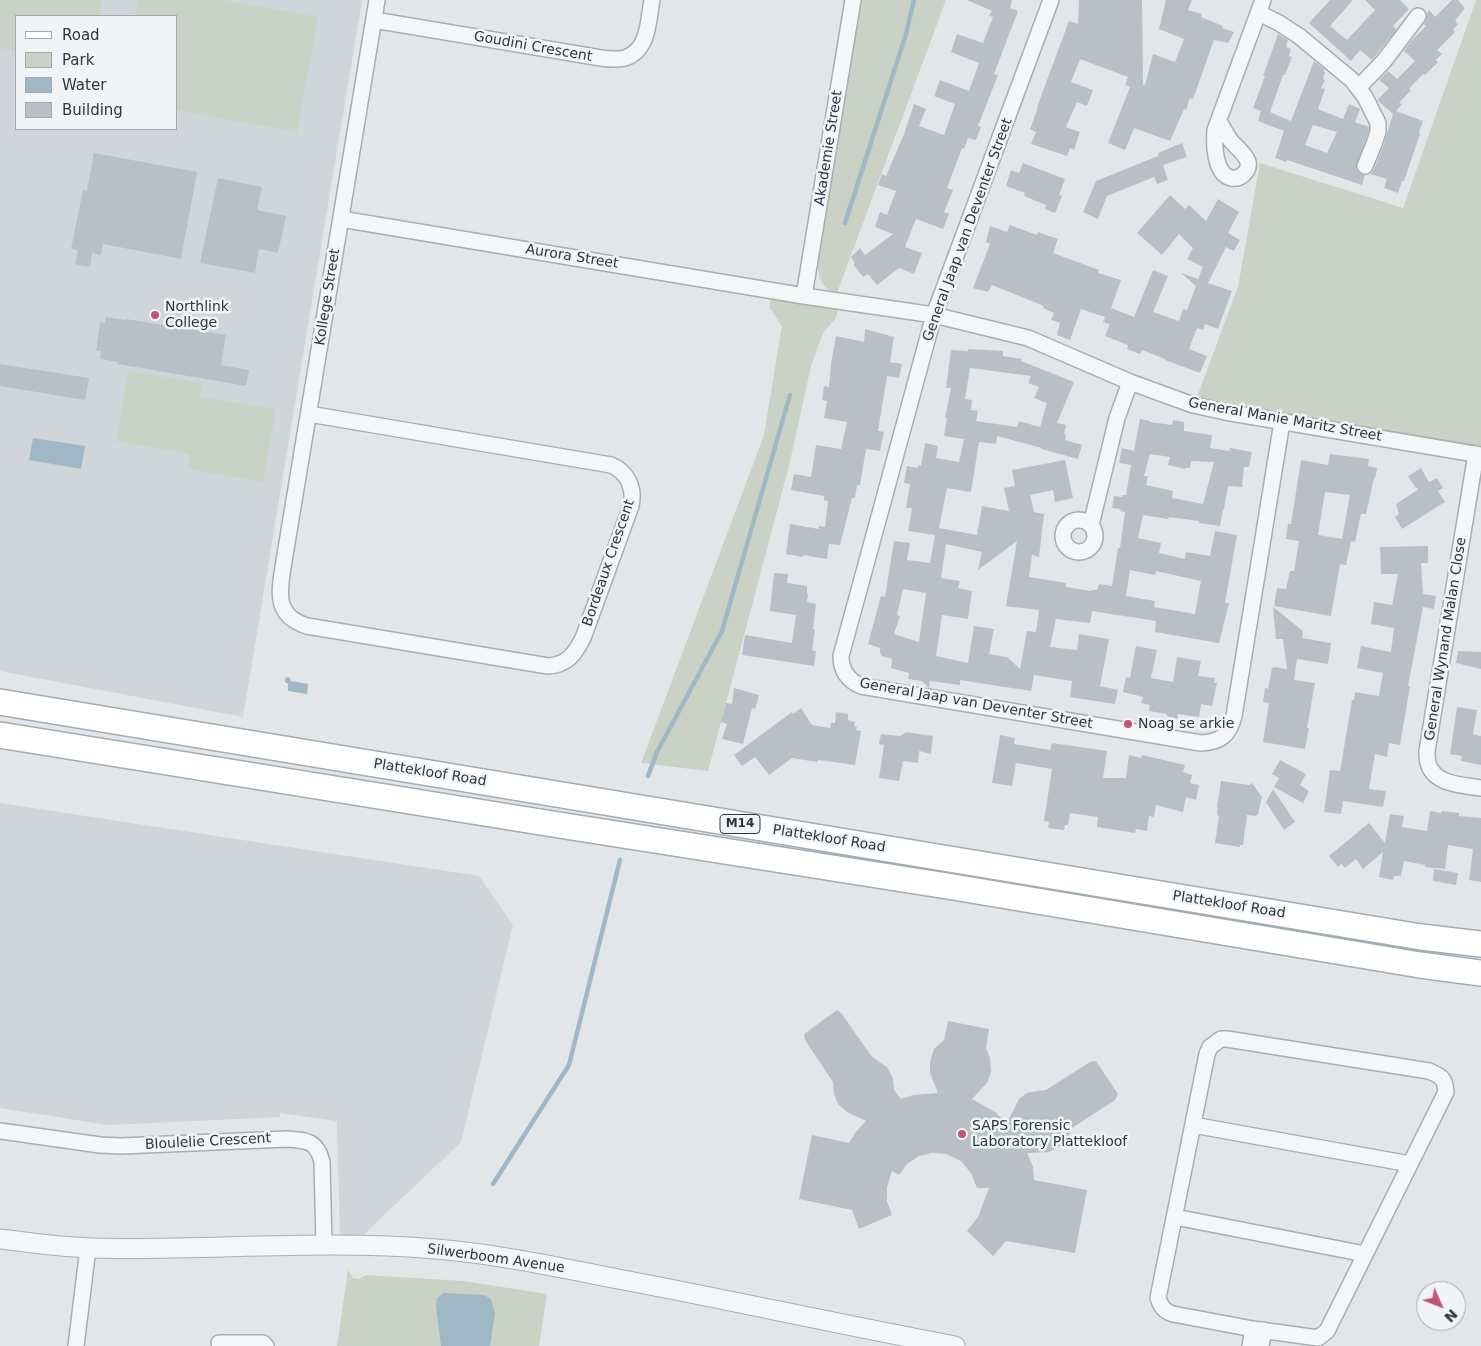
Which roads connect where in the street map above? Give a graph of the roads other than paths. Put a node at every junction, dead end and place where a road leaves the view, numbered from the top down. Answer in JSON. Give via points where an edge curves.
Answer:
{"nodes":[{"id":1,"x":377,"y":0,"type":"edge"},
{"id":2,"x":652,"y":0,"type":"edge"},
{"id":3,"x":854,"y":0,"type":"edge"},
{"id":4,"x":1051,"y":0,"type":"edge"},
{"id":5,"x":1261,"y":6,"type":"edge"},
{"id":6,"x":1418,"y":16,"type":"dead end"},
{"id":7,"x":374,"y":20,"type":"junction"},
{"id":8,"x":1358,"y":88,"type":"junction"},
{"id":9,"x":1219,"y":121,"type":"dead end"},
{"id":10,"x":1365,"y":166,"type":"dead end"},
{"id":11,"x":341,"y":219,"type":"junction"},
{"id":12,"x":804,"y":296,"type":"junction"},
{"id":13,"x":934,"y":315,"type":"junction"},
{"id":14,"x":1130,"y":382,"type":"junction"},
{"id":15,"x":309,"y":414,"type":"junction"},
{"id":16,"x":1282,"y":422,"type":"junction"},
{"id":17,"x":1479,"y":455,"type":"edge"},
{"id":18,"x":1091,"y":526,"type":"dead end"},
{"id":19,"x":280,"y":594,"type":"joint"},
{"id":20,"x":0,"y":702,"type":"edge"},
{"id":21,"x":0,"y":735,"type":"edge"},
{"id":22,"x":1481,"y":788,"type":"edge"},
{"id":23,"x":1481,"y":944,"type":"edge"},
{"id":24,"x":1481,"y":973,"type":"edge"},
{"id":25,"x":1193,"y":1125,"type":"junction"},
{"id":26,"x":0,"y":1131,"type":"edge"},
{"id":27,"x":1410,"y":1164,"type":"junction"},
{"id":28,"x":1175,"y":1217,"type":"junction"},
{"id":29,"x":0,"y":1239,"type":"edge"},
{"id":30,"x":324,"y":1245,"type":"junction"},
{"id":31,"x":88,"y":1248,"type":"junction"},
{"id":32,"x":1365,"y":1254,"type":"junction"},
{"id":33,"x":1259,"y":1329,"type":"junction"},
{"id":34,"x":220,"y":1343,"type":"dead end"},
{"id":35,"x":76,"y":1346,"type":"edge"},
{"id":36,"x":266,"y":1346,"type":"edge"},
{"id":37,"x":955,"y":1346,"type":"edge"},
{"id":38,"x":1250,"y":1346,"type":"edge"},
{"id":39,"x":1261,"y":1346,"type":"edge"}],
"edges":[{"from":1,"to":7,"type":"street","name":"Kollege Street"},
{"from":2,"to":7,"type":"street","name":"Goudini Crescent","via":[[642,46],[624,58],[601,58]]},
{"from":3,"to":12,"type":"street","name":"Akademie Street"},
{"from":4,"to":13,"type":"street","name":"General Jaap van Deventer Street"},
{"from":5,"to":8,"type":"street"},
{"from":5,"to":9,"type":"street"},
{"from":6,"to":8,"type":"street","via":[[1384,62]]},
{"from":7,"to":11,"type":"street","name":"Kollege Street"},
{"from":8,"to":10,"type":"street","via":[[1378,123],[1378,132]]},
{"from":11,"to":12,"type":"street","name":"Aurora Street"},
{"from":11,"to":15,"type":"street","name":"Kollege Street"},
{"from":12,"to":13,"type":"street","name":"General Manie Maritz Street"},
{"from":13,"to":14,"type":"street","name":"General Manie Maritz Street","via":[[1028,338]]},
{"from":13,"to":16,"type":"street","name":"General Jaap van Deventer Street","via":[[841,656],[846,676],[861,686],[1201,743],[1217,741],[1228,731],[1234,716]]},
{"from":14,"to":16,"type":"street","name":"General Manie Maritz Street","via":[[1193,405]]},
{"from":14,"to":18,"type":"street","via":[[1117,418]]},
{"from":15,"to":19,"type":"street","name":"Kollege Street"},
{"from":15,"to":19,"type":"street","name":"Bordeaux Crescent","via":[[611,465],[626,476],[633,498],[583,638],[571,658],[556,665],[307,626],[297,623],[283,610]]},
{"from":16,"to":17,"type":"street","name":"General Manie Maritz Street"},
{"from":17,"to":22,"type":"street","name":"General Wynand Malan Close","via":[[1427,751],[1432,772],[1441,779]]},
{"from":20,"to":23,"type":"main road","name":"Plattekloof Road","number":"M14","via":[[1421,937]]},
{"from":21,"to":24,"type":"main road","name":"Plattekloof Road","number":"M14"},
{"from":25,"to":27,"type":"street"},
{"from":25,"to":27,"type":"street","via":[[1207,1054],[1210,1047],[1221,1039],[1428,1070],[1440,1076],[1446,1092]]},
{"from":25,"to":28,"type":"street"},
{"from":26,"to":30,"type":"street","name":"Bloulelie Crescent","via":[[121,1146],[304,1140],[320,1152],[322,1162]]},
{"from":27,"to":32,"type":"street"},
{"from":28,"to":32,"type":"street"},
{"from":28,"to":33,"type":"street","via":[[1158,1298],[1161,1307],[1173,1314]]},
{"from":29,"to":31,"type":"street","name":"Silwerboom Avenue"},
{"from":30,"to":31,"type":"street","name":"Silwerboom Avenue"},
{"from":30,"to":37,"type":"street","name":"Silwerboom Avenue","via":[[434,1249],[553,1266]]},
{"from":31,"to":35,"type":"street"},
{"from":32,"to":33,"type":"street","via":[[1324,1335],[1310,1338]]},
{"from":33,"to":38,"type":"street"},
{"from":33,"to":39,"type":"street"},
{"from":34,"to":36,"type":"street","via":[[263,1343]]}]}
